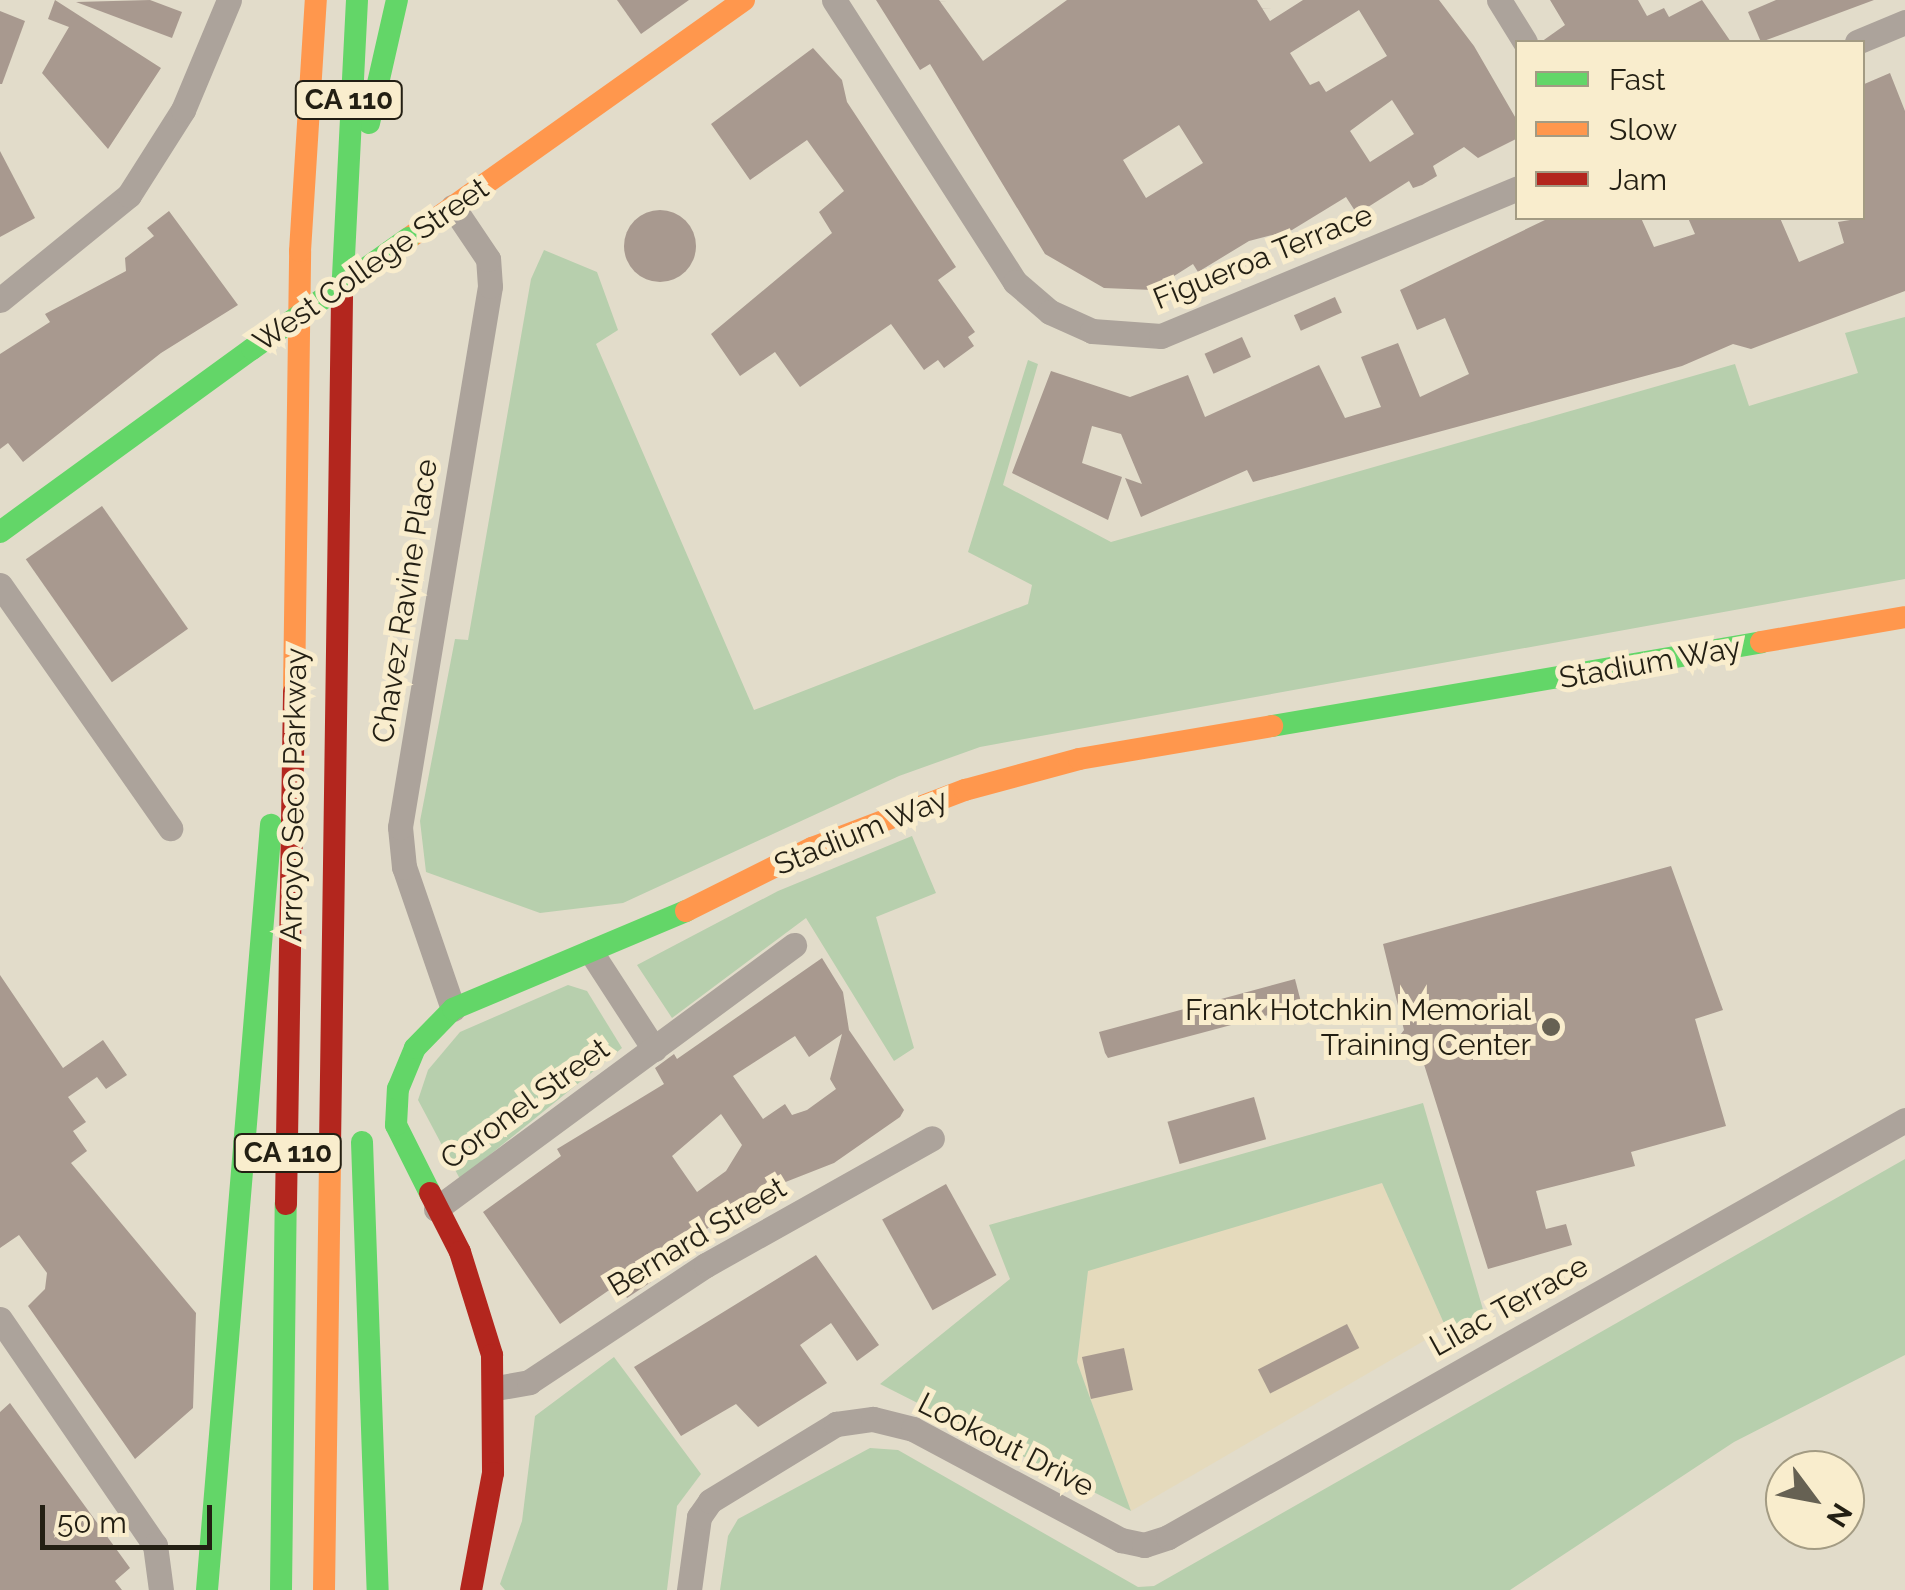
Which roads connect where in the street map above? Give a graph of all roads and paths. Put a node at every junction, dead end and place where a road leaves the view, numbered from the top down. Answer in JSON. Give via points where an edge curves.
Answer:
{"nodes":[{"id":1,"x":229,"y":0,"type":"edge"},
{"id":2,"x":316,"y":0,"type":"edge"},
{"id":3,"x":357,"y":0,"type":"edge"},
{"id":4,"x":397,"y":0,"type":"edge"},
{"id":5,"x":744,"y":0,"type":"edge"},
{"id":6,"x":834,"y":0,"type":"edge"},
{"id":7,"x":1499,"y":0,"type":"edge"},
{"id":8,"x":1905,"y":22,"type":"edge"},
{"id":9,"x":1524,"y":40,"type":"edge"},
{"id":10,"x":1863,"y":40,"type":"edge"},
{"id":11,"x":1515,"y":189,"type":"edge"},
{"id":12,"x":344,"y":201,"type":"junction"},
{"id":13,"x":453,"y":207,"type":"junction"},
{"id":14,"x":0,"y":300,"type":"edge"},
{"id":15,"x":0,"y":532,"type":"edge"},
{"id":16,"x":0,"y":585,"type":"edge"},
{"id":17,"x":1905,"y":617,"type":"edge"},
{"id":18,"x":296,"y":716,"type":"junction"},
{"id":19,"x":170,"y":828,"type":"dead end"},
{"id":20,"x":339,"y":922,"type":"junction"},
{"id":21,"x":794,"y":945,"type":"dead end"},
{"id":22,"x":591,"y":952,"type":"junction"},
{"id":23,"x":452,"y":1009,"type":"junction"},
{"id":24,"x":654,"y":1050,"type":"junction"},
{"id":25,"x":358,"y":1064,"type":"dead end"},
{"id":26,"x":362,"y":1120,"type":"dead end"},
{"id":27,"x":1905,"y":1120,"type":"edge"},
{"id":28,"x":932,"y":1138,"type":"dead end"},
{"id":29,"x":436,"y":1209,"type":"junction"},
{"id":30,"x":0,"y":1319,"type":"edge"},
{"id":31,"x":496,"y":1388,"type":"junction"},
{"id":32,"x":208,"y":1522,"type":"junction"},
{"id":33,"x":1144,"y":1545,"type":"joint"},
{"id":34,"x":160,"y":1590,"type":"edge"},
{"id":35,"x":196,"y":1590,"type":"edge"},
{"id":36,"x":206,"y":1590,"type":"edge"},
{"id":37,"x":281,"y":1590,"type":"edge"},
{"id":38,"x":324,"y":1590,"type":"edge"},
{"id":39,"x":378,"y":1590,"type":"edge"},
{"id":40,"x":471,"y":1590,"type":"edge"},
{"id":41,"x":688,"y":1590,"type":"edge"}],
"edges":[{"from":1,"to":14,"type":"street","via":[[183,110],[129,195]]},
{"from":2,"to":18,"type":"main road","name":"Arroyo Seco Parkway","number":"CA 110","via":[[300,251]]},
{"from":3,"to":12,"type":"main road","name":"Arroyo Seco Parkway","number":"CA 110"},
{"from":4,"to":12,"type":"main road"},
{"from":5,"to":13,"type":"main road","name":"West College Street"},
{"from":6,"to":11,"type":"street","name":"Figueroa Terrace","via":[[1015,282],[1050,312],[1092,332],[1161,336]]},
{"from":7,"to":9,"type":"street"},
{"from":8,"to":10,"type":"street"},
{"from":12,"to":20,"type":"main road","name":"Arroyo Seco Parkway","number":"CA 110"},
{"from":13,"to":15,"type":"main road","name":"West College Street","bridge":true},
{"from":13,"to":23,"type":"street","name":"Chavez Ravine Place","via":[[488,259],[490,286],[400,827],[404,866]]},
{"from":16,"to":19,"type":"street"},
{"from":17,"to":22,"type":"main road","name":"Stadium Way","via":[[1080,760],[890,816]]},
{"from":18,"to":32,"type":"main road","via":[[264,861]]},
{"from":18,"to":37,"type":"main road","name":"Arroyo Seco Parkway","number":"CA 110"},
{"from":20,"to":25,"type":"main road"},
{"from":20,"to":38,"type":"main road","name":"Arroyo Seco Parkway","number":"CA 110"},
{"from":21,"to":24,"type":"street"},
{"from":22,"to":23,"type":"main road","name":"Stadium Way"},
{"from":22,"to":24,"type":"street","name":"Coronel Street"},
{"from":23,"to":29,"type":"main road","name":"Stadium Way","via":[[415,1048],[398,1089],[400,1145]]},
{"from":24,"to":29,"type":"street","name":"Coronel Street"},
{"from":26,"to":39,"type":"main road"},
{"from":27,"to":33,"type":"street","name":"Lilac Terrace"},
{"from":28,"to":31,"type":"street","name":"Bernard Street","via":[[706,1265],[529,1382]]},
{"from":29,"to":31,"type":"main road","name":"Stadium Way","via":[[480,1306]]},
{"from":30,"to":34,"type":"street","via":[[155,1545]]},
{"from":31,"to":40,"type":"main road","name":"Stadium Way","via":[[492,1473]]},
{"from":32,"to":35,"type":"main road"},
{"from":32,"to":36,"type":"main road"},
{"from":33,"to":41,"type":"street","name":"Lookout Drive","via":[[913,1429],[873,1419],[836,1424],[710,1501],[699,1517]]}]}
